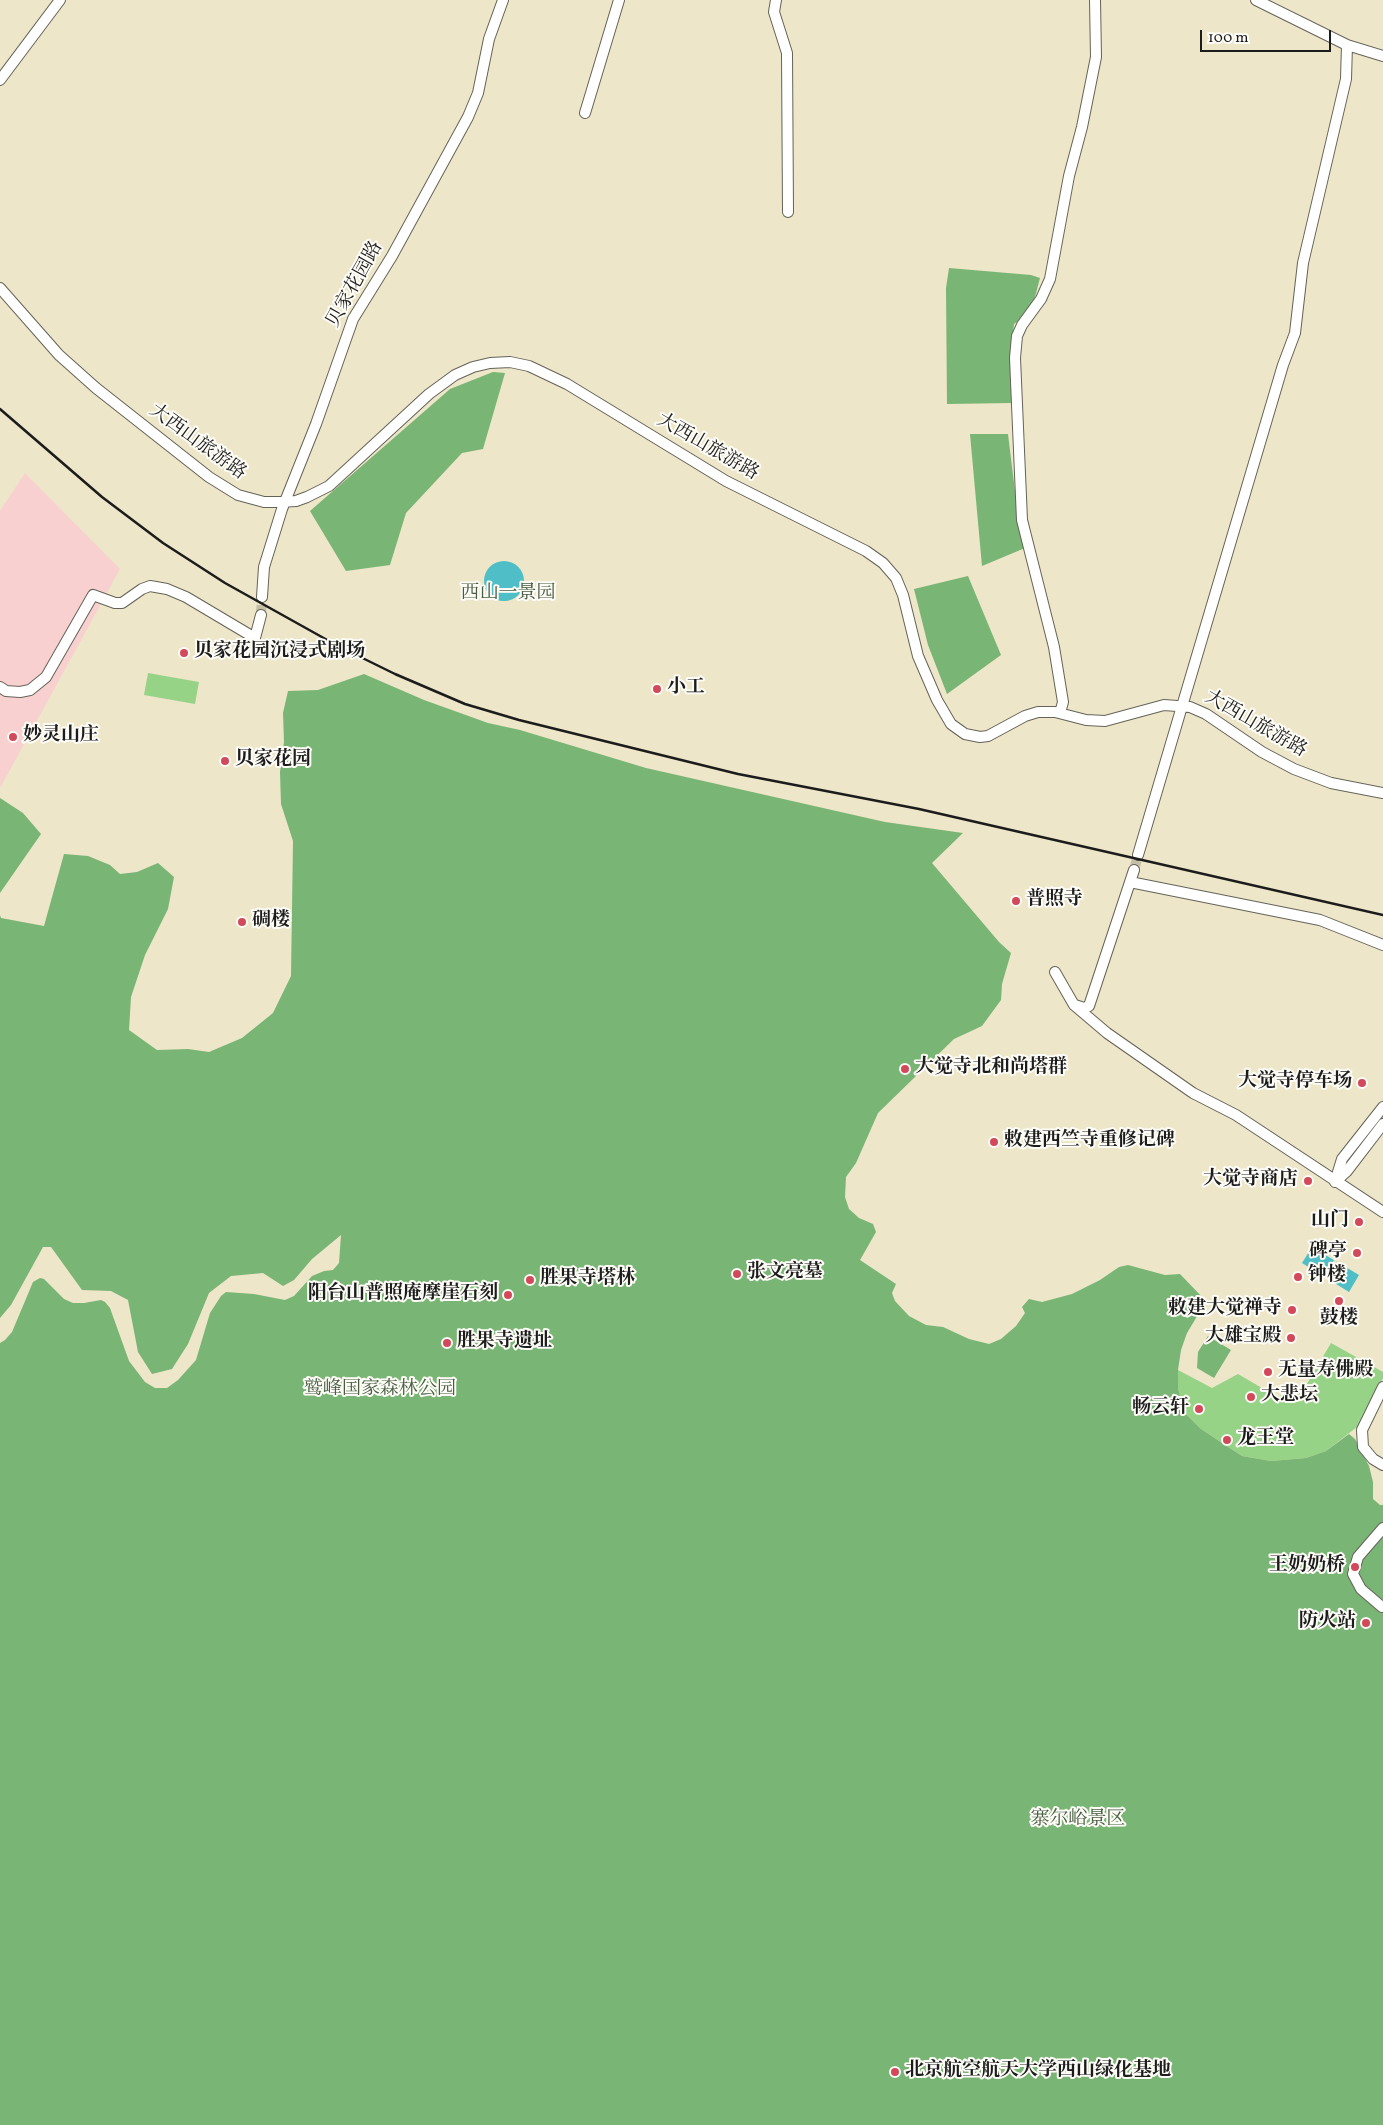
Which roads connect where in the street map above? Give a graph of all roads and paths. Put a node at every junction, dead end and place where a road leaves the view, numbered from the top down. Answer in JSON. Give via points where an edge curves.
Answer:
{"nodes":[{"id":1,"x":60,"y":0,"type":"edge"},
{"id":2,"x":503,"y":0,"type":"edge"},
{"id":3,"x":619,"y":0,"type":"edge"},
{"id":4,"x":776,"y":0,"type":"edge"},
{"id":5,"x":1095,"y":0,"type":"edge"},
{"id":6,"x":1256,"y":0,"type":"edge"},
{"id":7,"x":1347,"y":45,"type":"junction"},
{"id":8,"x":1383,"y":56,"type":"edge"},
{"id":9,"x":0,"y":80,"type":"edge"},
{"id":10,"x":585,"y":113,"type":"dead end"},
{"id":11,"x":788,"y":212,"type":"dead end"},
{"id":12,"x":0,"y":288,"type":"edge"},
{"id":13,"x":285,"y":502,"type":"junction"},
{"id":14,"x":262,"y":597,"type":"tunnel mouth"},
{"id":15,"x":261,"y":615,"type":"tunnel mouth"},
{"id":16,"x":0,"y":687,"type":"edge"},
{"id":17,"x":1182,"y":706,"type":"junction"},
{"id":18,"x":1060,"y":713,"type":"junction"},
{"id":19,"x":1383,"y":793,"type":"edge"},
{"id":20,"x":1138,"y":856,"type":"tunnel mouth"},
{"id":21,"x":1134,"y":870,"type":"tunnel mouth"},
{"id":22,"x":1130,"y":882,"type":"junction"},
{"id":23,"x":1383,"y":945,"type":"edge"},
{"id":24,"x":1054,"y":972,"type":"dead end"},
{"id":25,"x":1074,"y":1005,"type":"junction"},
{"id":26,"x":1383,"y":1108,"type":"edge"},
{"id":27,"x":1383,"y":1124,"type":"edge"},
{"id":28,"x":1335,"y":1182,"type":"junction"},
{"id":29,"x":1383,"y":1212,"type":"edge"},
{"id":30,"x":1383,"y":1388,"type":"edge"},
{"id":31,"x":1383,"y":1465,"type":"edge"},
{"id":32,"x":1383,"y":1528,"type":"edge"},
{"id":33,"x":1382,"y":1607,"type":"dead end"}],
"edges":[{"from":1,"to":9,"type":"street"},
{"from":2,"to":13,"type":"street","name":"贝家花园路","via":[[487,45],[474,104],[394,252],[356,312]]},
{"from":3,"to":10,"type":"street"},
{"from":4,"to":11,"type":"street","via":[[774,12],[787,53]]},
{"from":5,"to":18,"type":"street","via":[[1096,57],[1050,279],[1022,325],[1014,358],[1022,520],[1054,647],[1063,702]]},
{"from":6,"to":7,"type":"street"},
{"from":7,"to":8,"type":"street"},
{"from":7,"to":17,"type":"street","via":[[1346,79],[1303,263],[1295,332]]},
{"from":12,"to":13,"type":"street","name":"大西山旅游路","via":[[55,350],[86,379],[209,477],[238,495],[264,502]]},
{"from":13,"to":14,"type":"street","name":"贝家花园路","via":[[266,561]]},
{"from":13,"to":18,"type":"street","name":"大西山旅游路","via":[[296,501],[329,486],[429,394],[463,370],[498,362],[529,366],[567,384],[726,481],[866,550],[883,563],[896,578],[904,595],[918,656],[927,679],[948,719],[959,731],[968,736],[984,737],[1032,713]]},
{"from":15,"to":16,"type":"street","via":[[255,638],[167,589],[142,588],[122,603],[93,595],[46,677],[30,690],[6,691]]},
{"from":17,"to":18,"type":"street","name":"大西山旅游路","via":[[1154,707],[1105,721]]},
{"from":17,"to":19,"type":"street","name":"大西山旅游路","via":[[1206,714],[1262,752],[1302,773],[1353,789]]},
{"from":17,"to":20,"type":"street"},
{"from":21,"to":22,"type":"street"},
{"from":22,"to":23,"type":"street","via":[[1320,920]]},
{"from":22,"to":25,"type":"street","via":[[1089,1006]]},
{"from":24,"to":25,"type":"street"},
{"from":25,"to":28,"type":"street","via":[[1107,1033],[1193,1093],[1236,1115]]},
{"from":26,"to":28,"type":"street","via":[[1342,1159]]},
{"from":27,"to":28,"type":"street"},
{"from":28,"to":29,"type":"street"},
{"from":30,"to":31,"type":"street","via":[[1362,1430],[1363,1447],[1372,1459]]},
{"from":32,"to":33,"type":"street","via":[[1358,1558],[1353,1574],[1361,1589]]}]}
